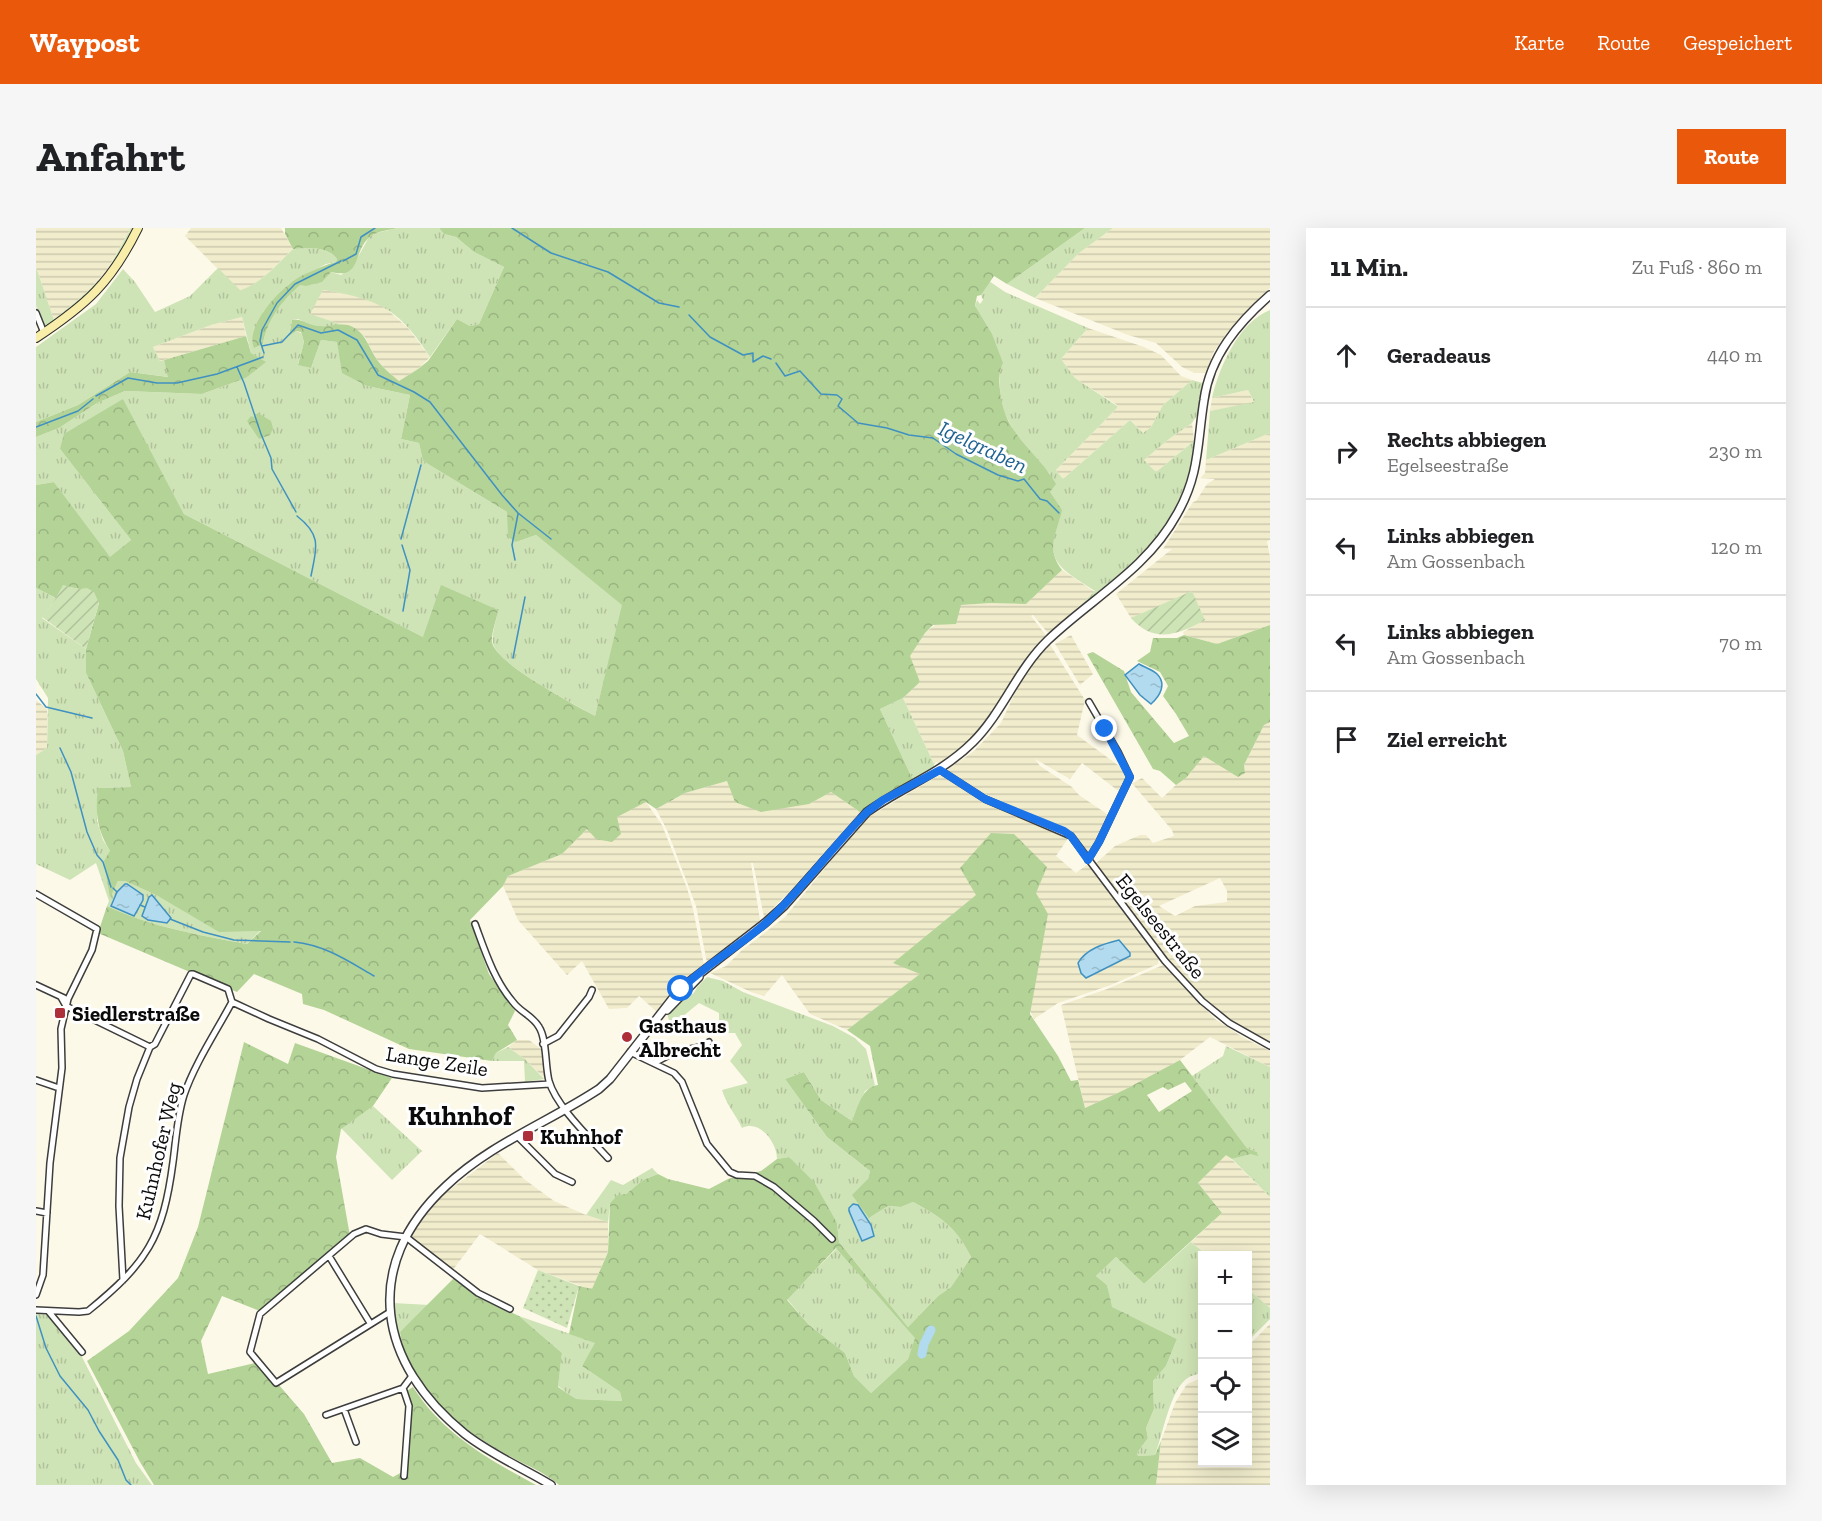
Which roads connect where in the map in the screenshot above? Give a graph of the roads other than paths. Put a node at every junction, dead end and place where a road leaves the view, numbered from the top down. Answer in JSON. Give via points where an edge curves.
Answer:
{"nodes":[{"id":1,"x":138,"y":228,"type":"edge"},
{"id":2,"x":1270,"y":295,"type":"edge"},
{"id":3,"x":36,"y":313,"type":"edge"},
{"id":4,"x":44,"y":333,"type":"junction"},
{"id":5,"x":36,"y":338,"type":"edge"},
{"id":6,"x":1089,"y":702,"type":"dead end"},
{"id":7,"x":940,"y":770,"type":"junction"},
{"id":8,"x":1088,"y":860,"type":"junction"},
{"id":9,"x":36,"y":894,"type":"edge"},
{"id":10,"x":475,"y":924,"type":"dead end"},
{"id":11,"x":707,"y":968,"type":"junction"},
{"id":12,"x":36,"y":985,"type":"edge"},
{"id":13,"x":592,"y":990,"type":"dead end"},
{"id":14,"x":61,"y":997,"type":"junction"},
{"id":15,"x":68,"y":999,"type":"junction"},
{"id":16,"x":232,"y":1002,"type":"junction"},
{"id":17,"x":66,"y":1006,"type":"junction"},
{"id":18,"x":656,"y":1021,"type":"junction"},
{"id":19,"x":709,"y":1042,"type":"dead end"},
{"id":20,"x":543,"y":1044,"type":"junction"},
{"id":21,"x":1270,"y":1046,"type":"edge"},
{"id":22,"x":150,"y":1047,"type":"junction"},
{"id":23,"x":630,"y":1052,"type":"junction"},
{"id":24,"x":654,"y":1063,"type":"junction"},
{"id":25,"x":36,"y":1080,"type":"edge"},
{"id":26,"x":549,"y":1084,"type":"junction"},
{"id":27,"x":56,"y":1087,"type":"dead end"},
{"id":28,"x":565,"y":1110,"type":"junction"},
{"id":29,"x":518,"y":1137,"type":"junction"},
{"id":30,"x":608,"y":1158,"type":"dead end"},
{"id":31,"x":572,"y":1182,"type":"dead end"},
{"id":32,"x":36,"y":1211,"type":"edge"},
{"id":33,"x":46,"y":1213,"type":"junction"},
{"id":34,"x":406,"y":1237,"type":"junction"},
{"id":35,"x":832,"y":1239,"type":"dead end"},
{"id":36,"x":329,"y":1256,"type":"junction"},
{"id":37,"x":123,"y":1281,"type":"junction"},
{"id":38,"x":36,"y":1295,"type":"edge"},
{"id":39,"x":510,"y":1309,"type":"dead end"},
{"id":40,"x":36,"y":1310,"type":"edge"},
{"id":41,"x":390,"y":1311,"type":"junction"},
{"id":42,"x":49,"y":1312,"type":"junction"},
{"id":43,"x":370,"y":1323,"type":"junction"},
{"id":44,"x":82,"y":1352,"type":"dead end"},
{"id":45,"x":412,"y":1376,"type":"junction"},
{"id":46,"x":403,"y":1388,"type":"junction"},
{"id":47,"x":344,"y":1409,"type":"junction"},
{"id":48,"x":326,"y":1415,"type":"dead end"},
{"id":49,"x":356,"y":1442,"type":"dead end"},
{"id":50,"x":404,"y":1476,"type":"dead end"},
{"id":51,"x":551,"y":1485,"type":"edge"}],
"edges":[{"from":1,"to":4,"type":"main road","via":[[108,279]]},
{"from":2,"to":7,"type":"street","via":[[1234,331],[1213,367],[1204,399],[1194,473],[1178,514],[1159,543],[1032,656],[988,725]]},
{"from":3,"to":4,"type":"street"},
{"from":4,"to":5,"type":"main road"},
{"from":6,"to":8,"type":"street","via":[[1130,777]]},
{"from":7,"to":8,"type":"street","name":"Egelseestraße","via":[[985,799],[1064,831]]},
{"from":7,"to":11,"type":"street","via":[[867,812],[784,906]]},
{"from":8,"to":21,"type":"street","name":"Egelseestraße","via":[[1165,961],[1202,1001],[1229,1023]]},
{"from":9,"to":15,"type":"street","via":[[97,929],[92,950]]},
{"from":10,"to":20,"type":"street","via":[[490,967],[510,1000],[541,1029]]},
{"from":11,"to":18,"type":"street"},
{"from":11,"to":18,"type":"street","via":[[677,994]]},
{"from":12,"to":14,"type":"street"},
{"from":13,"to":20,"type":"street","via":[[558,1036]]},
{"from":14,"to":15,"type":"street"},
{"from":14,"to":17,"type":"street"},
{"from":15,"to":17,"type":"street"},
{"from":16,"to":22,"type":"street","via":[[228,989],[191,974]]},
{"from":16,"to":26,"type":"street","name":"Lange Zeile","via":[[393,1074],[482,1088]]},
{"from":16,"to":37,"type":"street","name":"Kuhnhofer Weg","via":[[184,1095],[170,1187],[156,1235],[134,1271]]},
{"from":17,"to":22,"type":"street"},
{"from":17,"to":33,"type":"street"},
{"from":18,"to":23,"type":"street"},
{"from":19,"to":24,"type":"street"},
{"from":20,"to":26,"type":"street"},
{"from":22,"to":37,"type":"street","via":[[129,1107],[120,1158]]},
{"from":23,"to":24,"type":"street"},
{"from":23,"to":28,"type":"street","via":[[599,1089]]},
{"from":24,"to":35,"type":"street","via":[[682,1082],[707,1144],[730,1172],[755,1176],[774,1187]]},
{"from":25,"to":27,"type":"street"},
{"from":26,"to":28,"type":"street"},
{"from":28,"to":29,"type":"street"},
{"from":28,"to":30,"type":"street"},
{"from":29,"to":31,"type":"street","via":[[555,1174]]},
{"from":29,"to":34,"type":"street","via":[[446,1185],[418,1216]]},
{"from":32,"to":33,"type":"street"},
{"from":33,"to":38,"type":"street","via":[[43,1275]]},
{"from":34,"to":36,"type":"street","via":[[366,1229],[354,1234]]},
{"from":34,"to":39,"type":"street","via":[[478,1293]]},
{"from":34,"to":41,"type":"street","via":[[391,1276]]},
{"from":36,"to":43,"type":"street"},
{"from":36,"to":43,"type":"street","via":[[260,1314],[250,1352],[276,1383]]},
{"from":37,"to":42,"type":"street","name":"Kuhnhofer Weg","via":[[88,1311]]},
{"from":40,"to":42,"type":"street","name":"Kuhnhofer Weg"},
{"from":41,"to":43,"type":"street"},
{"from":41,"to":45,"type":"street","via":[[393,1334]]},
{"from":42,"to":44,"type":"street"},
{"from":45,"to":46,"type":"street"},
{"from":45,"to":51,"type":"street","via":[[441,1413],[465,1434]]},
{"from":46,"to":47,"type":"street"},
{"from":46,"to":50,"type":"street","via":[[409,1406]]},
{"from":47,"to":48,"type":"street"},
{"from":47,"to":49,"type":"street"}]}
